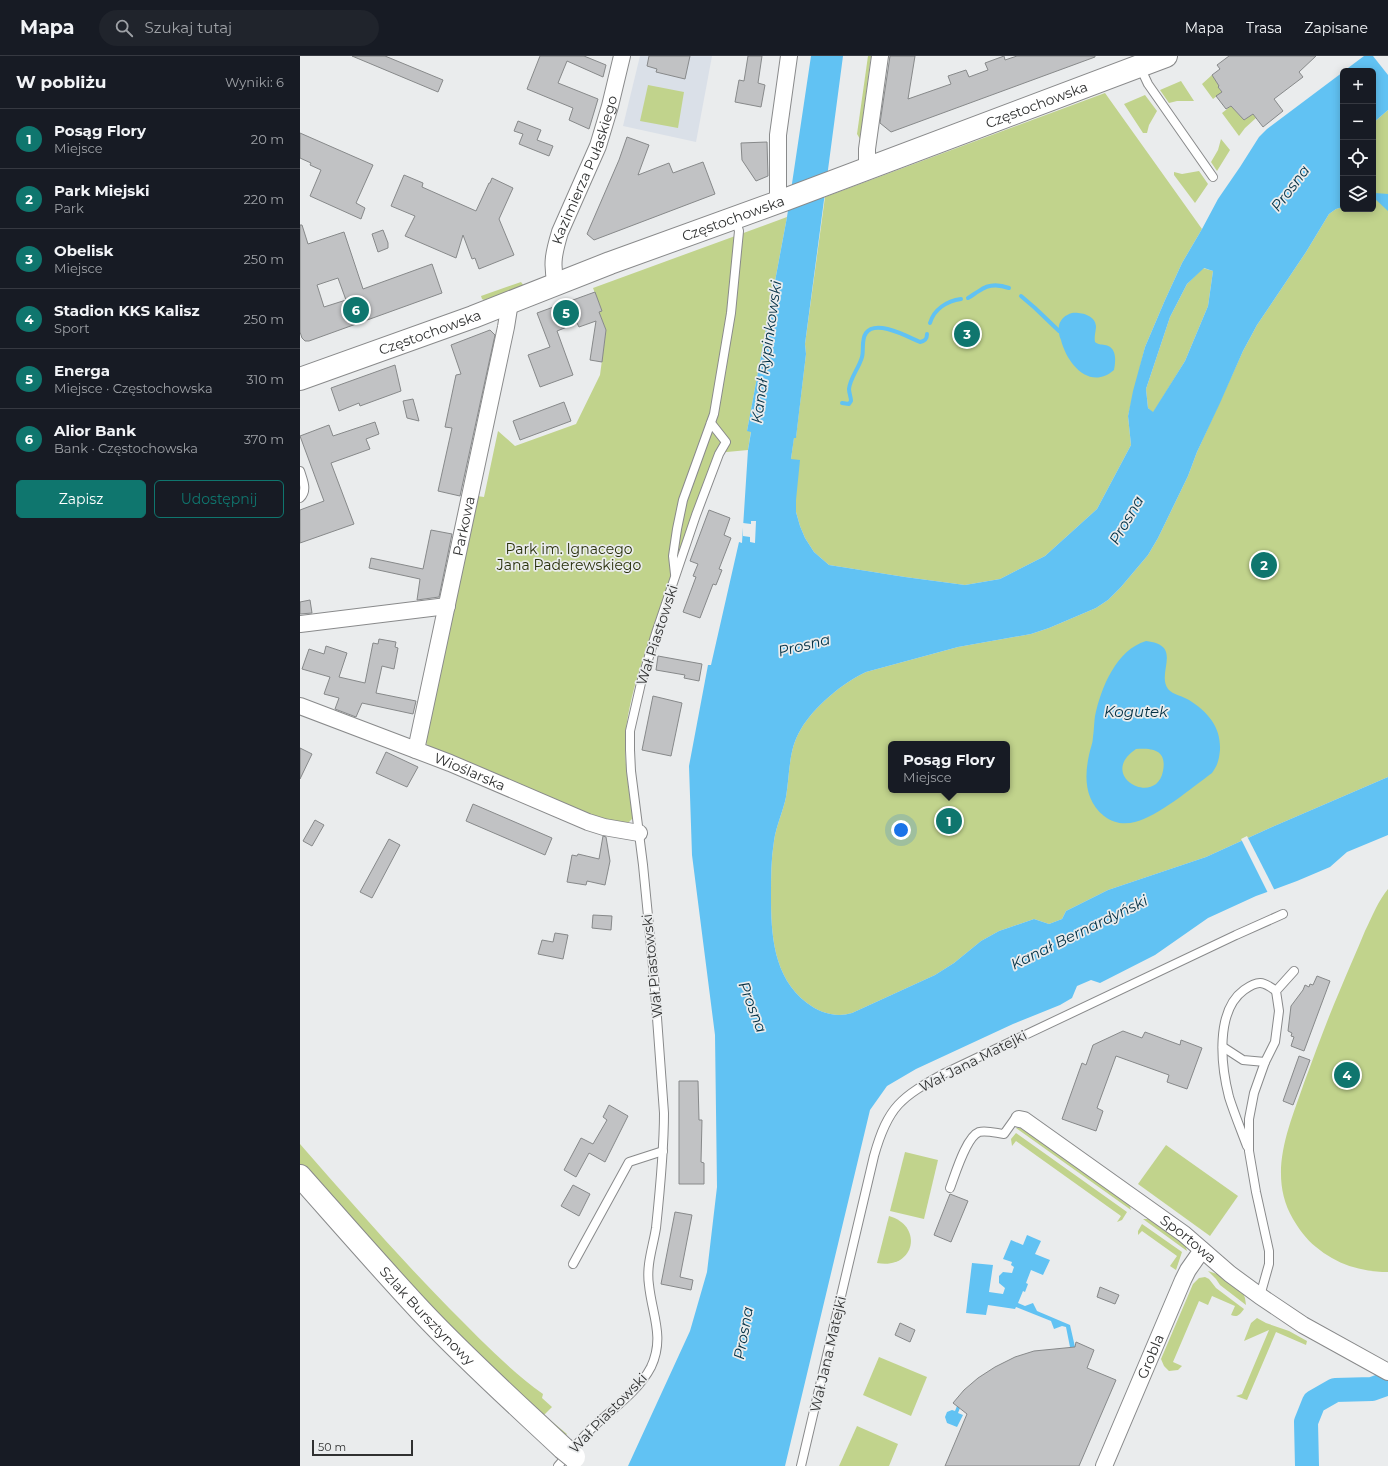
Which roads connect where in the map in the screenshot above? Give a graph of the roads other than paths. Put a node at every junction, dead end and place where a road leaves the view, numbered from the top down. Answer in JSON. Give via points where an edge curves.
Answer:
{"nodes":[{"id":1,"x":622,"y":56,"type":"edge"},
{"id":2,"x":789,"y":56,"type":"edge"},
{"id":3,"x":880,"y":56,"type":"edge"},
{"id":4,"x":1166,"y":56,"type":"edge"},
{"id":5,"x":1140,"y":66,"type":"junction"},
{"id":6,"x":870,"y":167,"type":"junction"},
{"id":7,"x":1213,"y":177,"type":"dead end"},
{"id":8,"x":781,"y":201,"type":"junction"},
{"id":9,"x":735,"y":217,"type":"junction"},
{"id":10,"x":556,"y":284,"type":"junction"},
{"id":11,"x":510,"y":302,"type":"junction"},
{"id":12,"x":300,"y":378,"type":"edge"},
{"id":13,"x":711,"y":423,"type":"junction"},
{"id":14,"x":300,"y":471,"type":"edge"},
{"id":15,"x":300,"y":498,"type":"edge"},
{"id":16,"x":675,"y":576,"type":"junction"},
{"id":17,"x":447,"y":606,"type":"junction"},
{"id":18,"x":300,"y":624,"type":"edge"},
{"id":19,"x":300,"y":706,"type":"edge"},
{"id":20,"x":416,"y":750,"type":"junction"},
{"id":21,"x":639,"y":833,"type":"junction"},
{"id":22,"x":1283,"y":914,"type":"dead end"},
{"id":23,"x":1294,"y":971,"type":"dead end"},
{"id":24,"x":1276,"y":991,"type":"junction"},
{"id":25,"x":1223,"y":1047,"type":"junction"},
{"id":26,"x":1265,"y":1062,"type":"junction"},
{"id":27,"x":1019,"y":1119,"type":"joint"},
{"id":28,"x":663,"y":1151,"type":"junction"},
{"id":29,"x":1249,"y":1151,"type":"junction"},
{"id":30,"x":300,"y":1176,"type":"edge"},
{"id":31,"x":950,"y":1188,"type":"dead end"},
{"id":32,"x":1202,"y":1250,"type":"junction"},
{"id":33,"x":573,"y":1264,"type":"dead end"},
{"id":34,"x":1260,"y":1296,"type":"junction"},
{"id":35,"x":1388,"y":1372,"type":"edge"},
{"id":36,"x":570,"y":1459,"type":"edge"},
{"id":37,"x":801,"y":1466,"type":"edge"},
{"id":38,"x":1104,"y":1466,"type":"edge"}],
"edges":[{"from":1,"to":10,"type":"street","name":"Kazimierza Pułaskiego","via":[[598,146],[555,247],[553,258]]},
{"from":2,"to":8,"type":"street","via":[[778,135]]},
{"from":3,"to":6,"type":"street","via":[[867,148]]},
{"from":4,"to":5,"type":"street","name":"Częstochowska"},
{"from":5,"to":6,"type":"street","name":"Częstochowska"},
{"from":5,"to":7,"type":"lane","via":[[1148,84]]},
{"from":6,"to":8,"type":"street","name":"Częstochowska"},
{"from":8,"to":9,"type":"street","name":"Częstochowska"},
{"from":9,"to":10,"type":"street","name":"Częstochowska"},
{"from":9,"to":13,"type":"lane","via":[[739,231],[731,313]]},
{"from":10,"to":11,"type":"street","name":"Częstochowska"},
{"from":11,"to":12,"type":"street","name":"Częstochowska"},
{"from":11,"to":17,"type":"street","name":"Parkowa"},
{"from":13,"to":16,"type":"lane","via":[[683,500],[673,556]]},
{"from":13,"to":16,"type":"lane","name":"Wał Piastowski","via":[[726,442],[719,454]]},
{"from":14,"to":15,"type":"lane","via":[[305,490]]},
{"from":16,"to":21,"type":"lane","name":"Wał Piastowski","via":[[641,683],[630,731],[631,771]]},
{"from":17,"to":18,"type":"street"},
{"from":17,"to":20,"type":"street","name":"Parkowa"},
{"from":19,"to":20,"type":"street","name":"Wioślarska"},
{"from":20,"to":21,"type":"street","name":"Wioślarska","via":[[588,822]]},
{"from":21,"to":28,"type":"lane","name":"Wał Piastowski","via":[[658,1019],[664,1113]]},
{"from":22,"to":37,"type":"lane","name":"Wał Jana Matejki","via":[[945,1073],[915,1090],[894,1108],[883,1127],[874,1156]]},
{"from":23,"to":24,"type":"lane"},
{"from":24,"to":25,"type":"lane","via":[[1265,983],[1254,983],[1240,993],[1227,1012]]},
{"from":24,"to":26,"type":"lane","via":[[1279,1011],[1275,1042]]},
{"from":25,"to":26,"type":"lane","via":[[1243,1060]]},
{"from":25,"to":29,"type":"lane","via":[[1224,1072],[1230,1098]]},
{"from":26,"to":29,"type":"lane","via":[[1254,1093],[1249,1119]]},
{"from":27,"to":31,"type":"lane","via":[[1014,1120],[1004,1134],[986,1131],[975,1134],[967,1145]]},
{"from":27,"to":32,"type":"street","name":"Sportowa","via":[[1024,1120],[1144,1205]]},
{"from":28,"to":33,"type":"lane","via":[[629,1162]]},
{"from":28,"to":36,"type":"lane","name":"Wał Piastowski","via":[[656,1224],[648,1272],[658,1333],[655,1358],[650,1369],[633,1390],[584,1436]]},
{"from":29,"to":34,"type":"lane","via":[[1269,1251],[1269,1264]]},
{"from":30,"to":36,"type":"street","name":"Szlak Bursztynowy","via":[[422,1312]]},
{"from":32,"to":34,"type":"street","name":"Sportowa"},
{"from":32,"to":38,"type":"street","name":"Grobla","via":[[1183,1280]]},
{"from":34,"to":35,"type":"street","name":"Sportowa","via":[[1303,1325]]}]}
